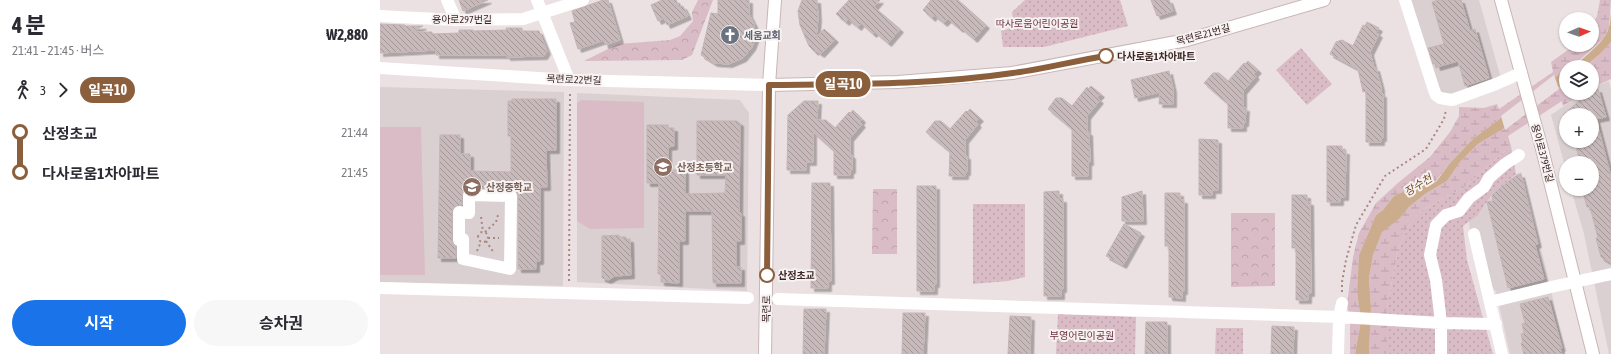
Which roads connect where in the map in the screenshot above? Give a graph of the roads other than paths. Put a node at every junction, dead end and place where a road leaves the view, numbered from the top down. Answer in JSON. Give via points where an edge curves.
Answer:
{"nodes":[{"id":1,"x":447,"y":0,"type":"edge"},
{"id":2,"x":537,"y":0,"type":"edge"},
{"id":3,"x":583,"y":0,"type":"edge"},
{"id":4,"x":775,"y":0,"type":"edge"},
{"id":5,"x":1324,"y":0,"type":"edge"},
{"id":6,"x":1405,"y":0,"type":"edge"},
{"id":7,"x":1501,"y":0,"type":"edge"},
{"id":8,"x":543,"y":12,"type":"junction"},
{"id":9,"x":380,"y":16,"type":"edge"},
{"id":10,"x":456,"y":20,"type":"junction"},
{"id":11,"x":380,"y":68,"type":"edge"},
{"id":12,"x":1523,"y":78,"type":"junction"},
{"id":13,"x":570,"y":83,"type":"junction"},
{"id":14,"x":769,"y":85,"type":"junction"},
{"id":15,"x":1518,"y":155,"type":"dead end"},
{"id":16,"x":511,"y":196,"type":"joint"},
{"id":17,"x":1474,"y":234,"type":"dead end"},
{"id":18,"x":1611,"y":274,"type":"edge"},
{"id":19,"x":1576,"y":283,"type":"junction"},
{"id":20,"x":380,"y":288,"type":"edge"},
{"id":21,"x":748,"y":298,"type":"dead end"},
{"id":22,"x":778,"y":299,"type":"dead end"},
{"id":23,"x":1490,"y":302,"type":"junction"},
{"id":24,"x":1342,"y":303,"type":"road end"},
{"id":25,"x":1342,"y":317,"type":"junction"},
{"id":26,"x":1441,"y":323,"type":"junction"},
{"id":27,"x":1496,"y":324,"type":"junction"},
{"id":28,"x":765,"y":354,"type":"edge"},
{"id":29,"x":1338,"y":354,"type":"edge"},
{"id":30,"x":1441,"y":354,"type":"edge"},
{"id":31,"x":1502,"y":354,"type":"edge"},
{"id":32,"x":1593,"y":354,"type":"edge"}],
"edges":[{"from":1,"to":10,"type":"street"},
{"from":2,"to":8,"type":"street"},
{"from":3,"to":8,"type":"street","name":"용아로297번길"},
{"from":4,"to":14,"type":"street","name":"목련로"},
{"from":5,"to":14,"type":"street","name":"목련로21번길","via":[[1187,40],[1012,73],[898,82]]},
{"from":6,"to":12,"type":"street","via":[[1434,90],[1440,98],[1452,100],[1496,84]]},
{"from":7,"to":12,"type":"street","name":"용아로379번길"},
{"from":8,"to":10,"type":"street","name":"용아로297번길","via":[[523,18]]},
{"from":8,"to":13,"type":"street"},
{"from":9,"to":10,"type":"street","name":"용아로297번길"},
{"from":11,"to":13,"type":"street","name":"목련로22번길"},
{"from":12,"to":19,"type":"street","name":"용아로379번길"},
{"from":13,"to":14,"type":"street","name":"목련로22번길"},
{"from":14,"to":28,"type":"street","name":"목련로"},
{"from":15,"to":26,"type":"street","via":[[1489,178],[1484,187],[1469,198],[1459,211],[1446,215],[1436,225],[1430,255]]},
{"from":16,"to":16,"type":"street","via":[[469,195],[469,213],[459,212],[459,240],[463,239],[463,259],[510,269]]},
{"from":17,"to":23,"type":"street"},
{"from":18,"to":19,"type":"street"},
{"from":19,"to":23,"type":"street"},
{"from":19,"to":32,"type":"street","name":"용아로379번길"},
{"from":20,"to":21,"type":"street"},
{"from":22,"to":25,"type":"street"},
{"from":23,"to":27,"type":"street"},
{"from":24,"to":25,"type":"street"},
{"from":25,"to":26,"type":"street"},
{"from":25,"to":29,"type":"street"},
{"from":26,"to":27,"type":"street"},
{"from":26,"to":30,"type":"street"},
{"from":27,"to":31,"type":"street"}]}
